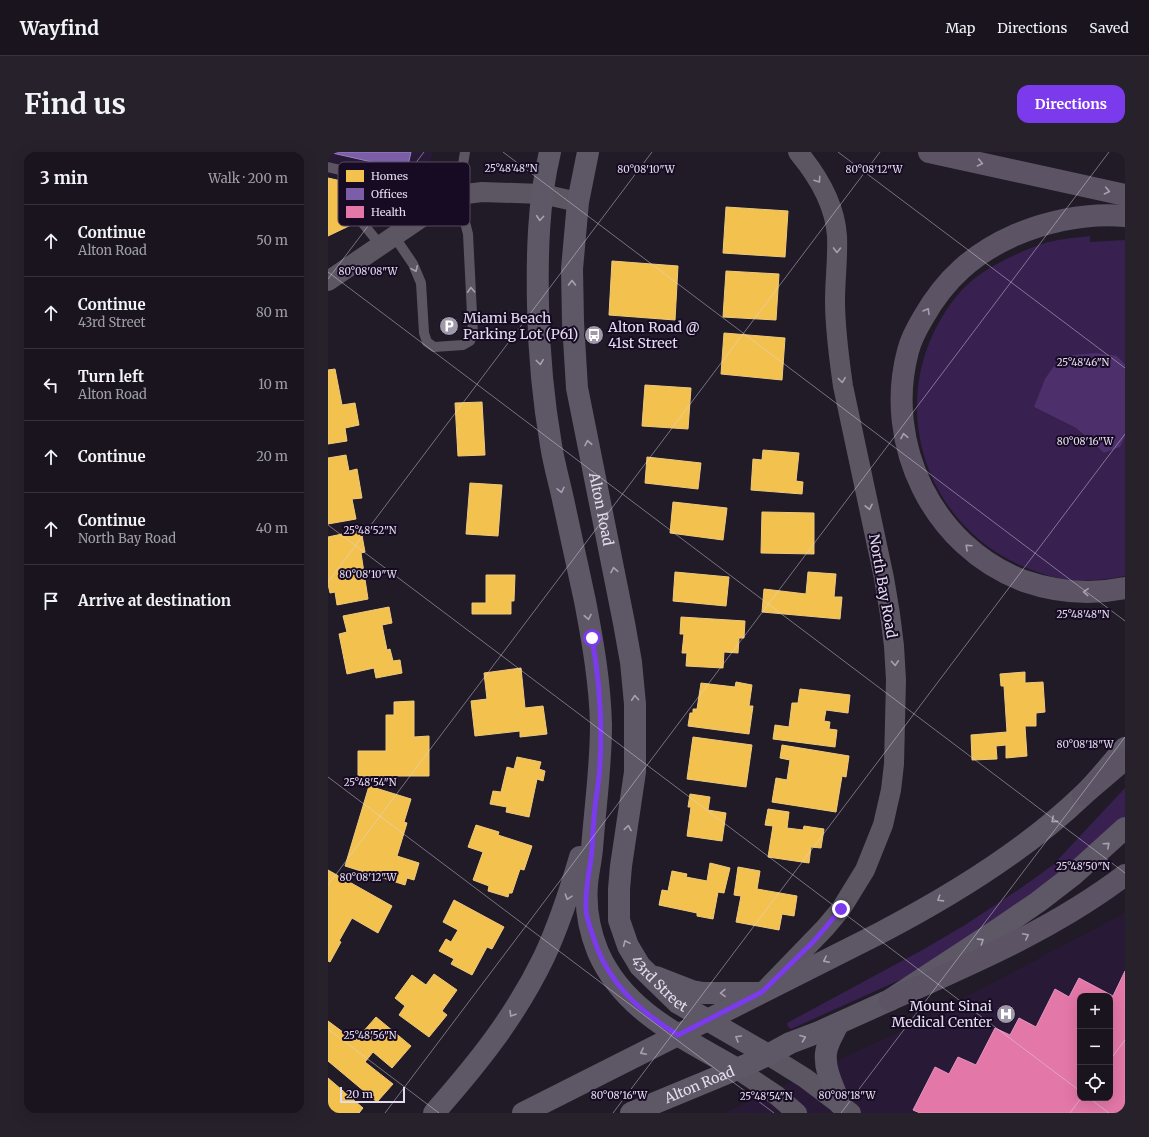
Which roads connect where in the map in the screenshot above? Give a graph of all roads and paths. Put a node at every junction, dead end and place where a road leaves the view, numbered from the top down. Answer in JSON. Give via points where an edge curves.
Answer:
{"nodes":[{"id":1,"x":465,"y":152,"type":"edge"},
{"id":2,"x":550,"y":152,"type":"edge"},
{"id":3,"x":588,"y":152,"type":"edge"},
{"id":4,"x":798,"y":152,"type":"edge"},
{"id":5,"x":929,"y":152,"type":"edge"},
{"id":6,"x":463,"y":162,"type":"edge"},
{"id":7,"x":328,"y":167,"type":"edge"},
{"id":8,"x":338,"y":169,"type":"edge"},
{"id":9,"x":470,"y":193,"type":"edge"},
{"id":10,"x":542,"y":194,"type":"junction"},
{"id":11,"x":1125,"y":195,"type":"edge"},
{"id":12,"x":578,"y":202,"type":"junction"},
{"id":13,"x":1125,"y":216,"type":"edge"},
{"id":14,"x":368,"y":226,"type":"edge"},
{"id":15,"x":409,"y":226,"type":"edge"},
{"id":16,"x":466,"y":226,"type":"edge"},
{"id":17,"x":387,"y":241,"type":"junction"},
{"id":18,"x":328,"y":281,"type":"edge"},
{"id":19,"x":1125,"y":588,"type":"edge"},
{"id":20,"x":1125,"y":748,"type":"edge"},
{"id":21,"x":1125,"y":759,"type":"edge"},
{"id":22,"x":1083,"y":795,"type":"junction"},
{"id":23,"x":595,"y":806,"type":"junction"},
{"id":24,"x":1125,"y":828,"type":"edge"},
{"id":25,"x":621,"y":866,"type":"joint"},
{"id":26,"x":1125,"y":875,"type":"edge"},
{"id":27,"x":648,"y":974,"type":"junction"},
{"id":28,"x":762,"y":992,"type":"junction"},
{"id":29,"x":890,"y":1000,"type":"junction"},
{"id":30,"x":708,"y":1021,"type":"junction"},
{"id":31,"x":838,"y":1024,"type":"junction"},
{"id":32,"x":678,"y":1035,"type":"junction"},
{"id":33,"x":768,"y":1055,"type":"junction"},
{"id":34,"x":737,"y":1069,"type":"junction"},
{"id":35,"x":845,"y":1109,"type":"edge"},
{"id":36,"x":434,"y":1113,"type":"edge"},
{"id":37,"x":523,"y":1113,"type":"edge"},
{"id":38,"x":632,"y":1113,"type":"edge"},
{"id":39,"x":797,"y":1113,"type":"edge"}],
"edges":[{"from":1,"to":6,"type":"lane"},
{"from":2,"to":10,"type":"main road"},
{"from":3,"to":12,"type":"main road","name":"Alton Road"},
{"from":4,"to":28,"type":"street","name":"North Bay Road","one_way":true,"via":[[822,187],[831,204],[835,221],[835,300],[843,386],[884,578],[894,646],[894,764],[883,825],[865,870],[853,891],[826,928]]},
{"from":5,"to":11,"type":"highway","one_way":true},
{"from":7,"to":8,"type":"lane"},
{"from":9,"to":10,"type":"street"},
{"from":10,"to":12,"type":"street"},
{"from":10,"to":23,"type":"main road","one_way":true,"via":[[537,258],[539,354],[551,445],[596,660],[601,748]]},
{"from":25,"to":12,"type":"main road","name":"Alton Road","one_way":true,"via":[[635,772],[635,704],[626,630],[577,388],[572,269]]},
{"from":19,"to":13,"type":"highway","one_way":true,"via":[[1093,593],[1041,587],[1007,574],[971,550],[938,514],[915,472],[903,430],[901,397],[908,349],[918,326],[947,283],[964,266],[982,252],[1032,228],[1085,217]]},
{"from":14,"to":17,"type":"lane"},
{"from":15,"to":17,"type":"street"},
{"from":17,"to":16,"type":"lane","one_way":true,"via":[[413,264],[421,283],[424,333],[427,342],[434,347],[463,345],[470,341],[473,334]]},
{"from":17,"to":18,"type":"street"},
{"from":20,"to":22,"type":"main road"},
{"from":21,"to":22,"type":"highway"},
{"from":22,"to":28,"type":"main road","one_way":true,"via":[[1029,840],[937,901],[880,933]]},
{"from":23,"to":32,"type":"main road","name":"43rd Street","via":[[586,905],[595,944],[610,975],[628,998]]},
{"from":23,"to":36,"type":"main road","one_way":true,"via":[[567,898],[544,956],[498,1035]]},
{"from":29,"to":24,"type":"main road","name":"Alton Road","one_way":true,"via":[[1038,902],[1073,875]]},
{"from":27,"to":25,"type":"main road","name":"43rd Street","one_way":true,"via":[[628,946],[619,920]]},
{"from":29,"to":26,"type":"highway","one_way":true,"via":[[1062,918]]},
{"from":28,"to":27,"type":"main road","one_way":true,"via":[[703,993]]},
{"from":27,"to":30,"type":"main road","name":"43rd Street","via":[[678,1003]]},
{"from":28,"to":30,"type":"main road"},
{"from":29,"to":31,"type":"main road","name":"Alton Road"},
{"from":30,"to":32,"type":"main road"},
{"from":33,"to":30,"type":"main road","name":"43rd Street","one_way":true},
{"from":33,"to":31,"type":"main road","name":"Alton Road","one_way":true},
{"from":31,"to":35,"type":"main road","via":[[828,1044],[826,1061],[827,1069]]},
{"from":32,"to":34,"type":"main road","name":"43rd Street"},
{"from":32,"to":37,"type":"main road","one_way":true},
{"from":33,"to":34,"type":"main road","name":"Alton Road"},
{"from":33,"to":35,"type":"street","via":[[805,1078]]},
{"from":34,"to":38,"type":"main road","name":"Alton Road"},
{"from":34,"to":39,"type":"street","via":[[776,1095]]}]}
